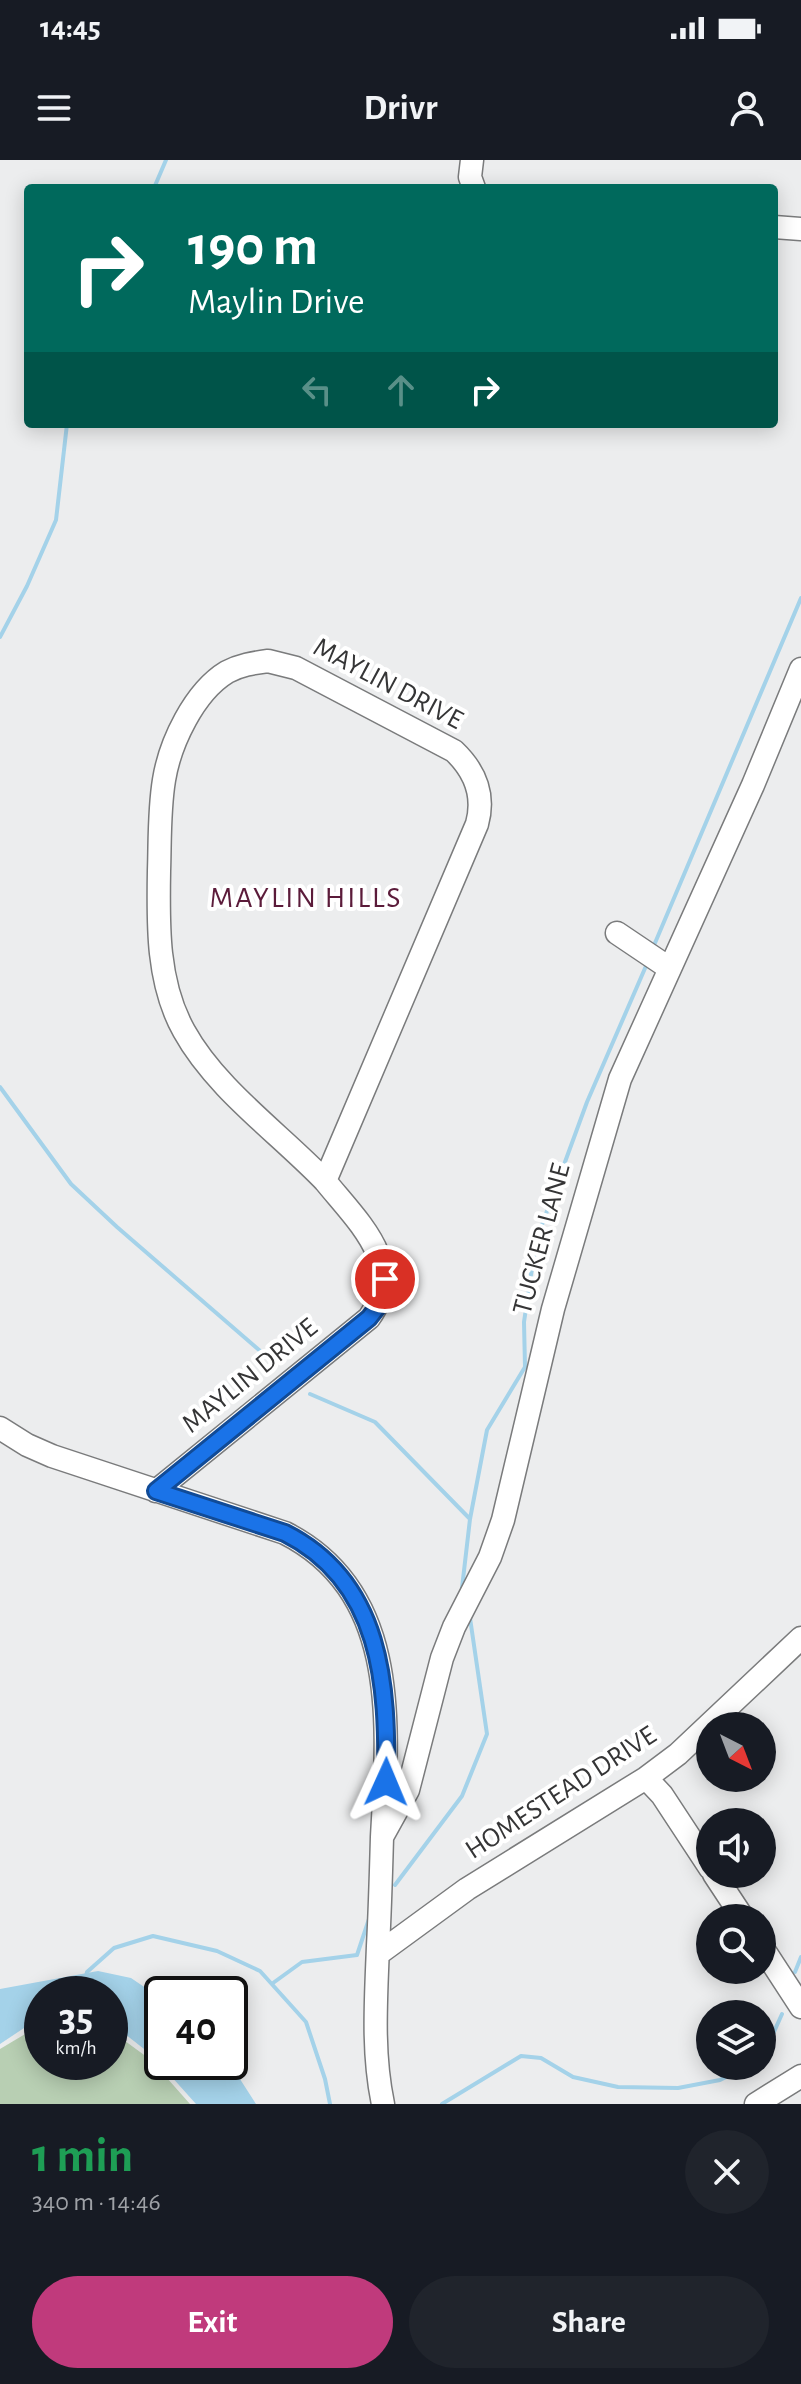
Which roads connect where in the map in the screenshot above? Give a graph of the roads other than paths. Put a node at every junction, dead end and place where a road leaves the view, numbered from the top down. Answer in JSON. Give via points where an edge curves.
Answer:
{"nodes":[{"id":1,"x":472,"y":160,"type":"edge"},
{"id":2,"x":473,"y":184,"type":"edge"},
{"id":3,"x":778,"y":227,"type":"edge"},
{"id":4,"x":801,"y":229,"type":"edge"},
{"id":5,"x":801,"y":669,"type":"edge"},
{"id":6,"x":617,"y":933,"type":"dead end"},
{"id":7,"x":669,"y":968,"type":"junction"},
{"id":8,"x":325,"y":1181,"type":"junction"},
{"id":9,"x":0,"y":1428,"type":"edge"},
{"id":10,"x":156,"y":1491,"type":"junction"},
{"id":11,"x":801,"y":1638,"type":"edge"},
{"id":12,"x":646,"y":1778,"type":"junction"},
{"id":13,"x":382,"y":1837,"type":"junction"},
{"id":14,"x":696,"y":1847,"type":"edge"},
{"id":15,"x":378,"y":1954,"type":"junction"},
{"id":16,"x":776,"y":1969,"type":"edge"},
{"id":17,"x":801,"y":2007,"type":"edge"},
{"id":18,"x":801,"y":2076,"type":"edge"},
{"id":19,"x":383,"y":2104,"type":"edge"},
{"id":20,"x":756,"y":2104,"type":"edge"}],
"edges":[{"from":1,"to":2,"type":"street"},
{"from":3,"to":4,"type":"street"},
{"from":5,"to":7,"type":"street","name":"TUCKER LANE"},
{"from":6,"to":7,"type":"street"},
{"from":7,"to":13,"type":"street","name":"TUCKER LANE","via":[[607,1117],[553,1309],[503,1520],[442,1658],[408,1790]]},
{"from":8,"to":8,"type":"street","name":"MAYLIN DRIVE","via":[[477,824],[479,788],[454,751],[296,668],[251,663],[214,682],[171,751],[161,804],[162,958],[171,1003],[196,1052]]},
{"from":8,"to":10,"type":"street","name":"MAYLIN DRIVE","via":[[378,1252],[385,1279],[379,1305]]},
{"from":9,"to":10,"type":"street","via":[[52,1456]]},
{"from":10,"to":13,"type":"street","via":[[304,1543],[353,1593],[374,1643],[385,1697]]},
{"from":11,"to":12,"type":"street","name":"HOMESTEAD DRIVE"},
{"from":12,"to":14,"type":"street"},
{"from":12,"to":15,"type":"street","name":"HOMESTEAD DRIVE","via":[[467,1889]]},
{"from":13,"to":15,"type":"street"},
{"from":15,"to":19,"type":"street","via":[[374,2013]]},
{"from":16,"to":17,"type":"street"},
{"from":18,"to":20,"type":"street"}]}
